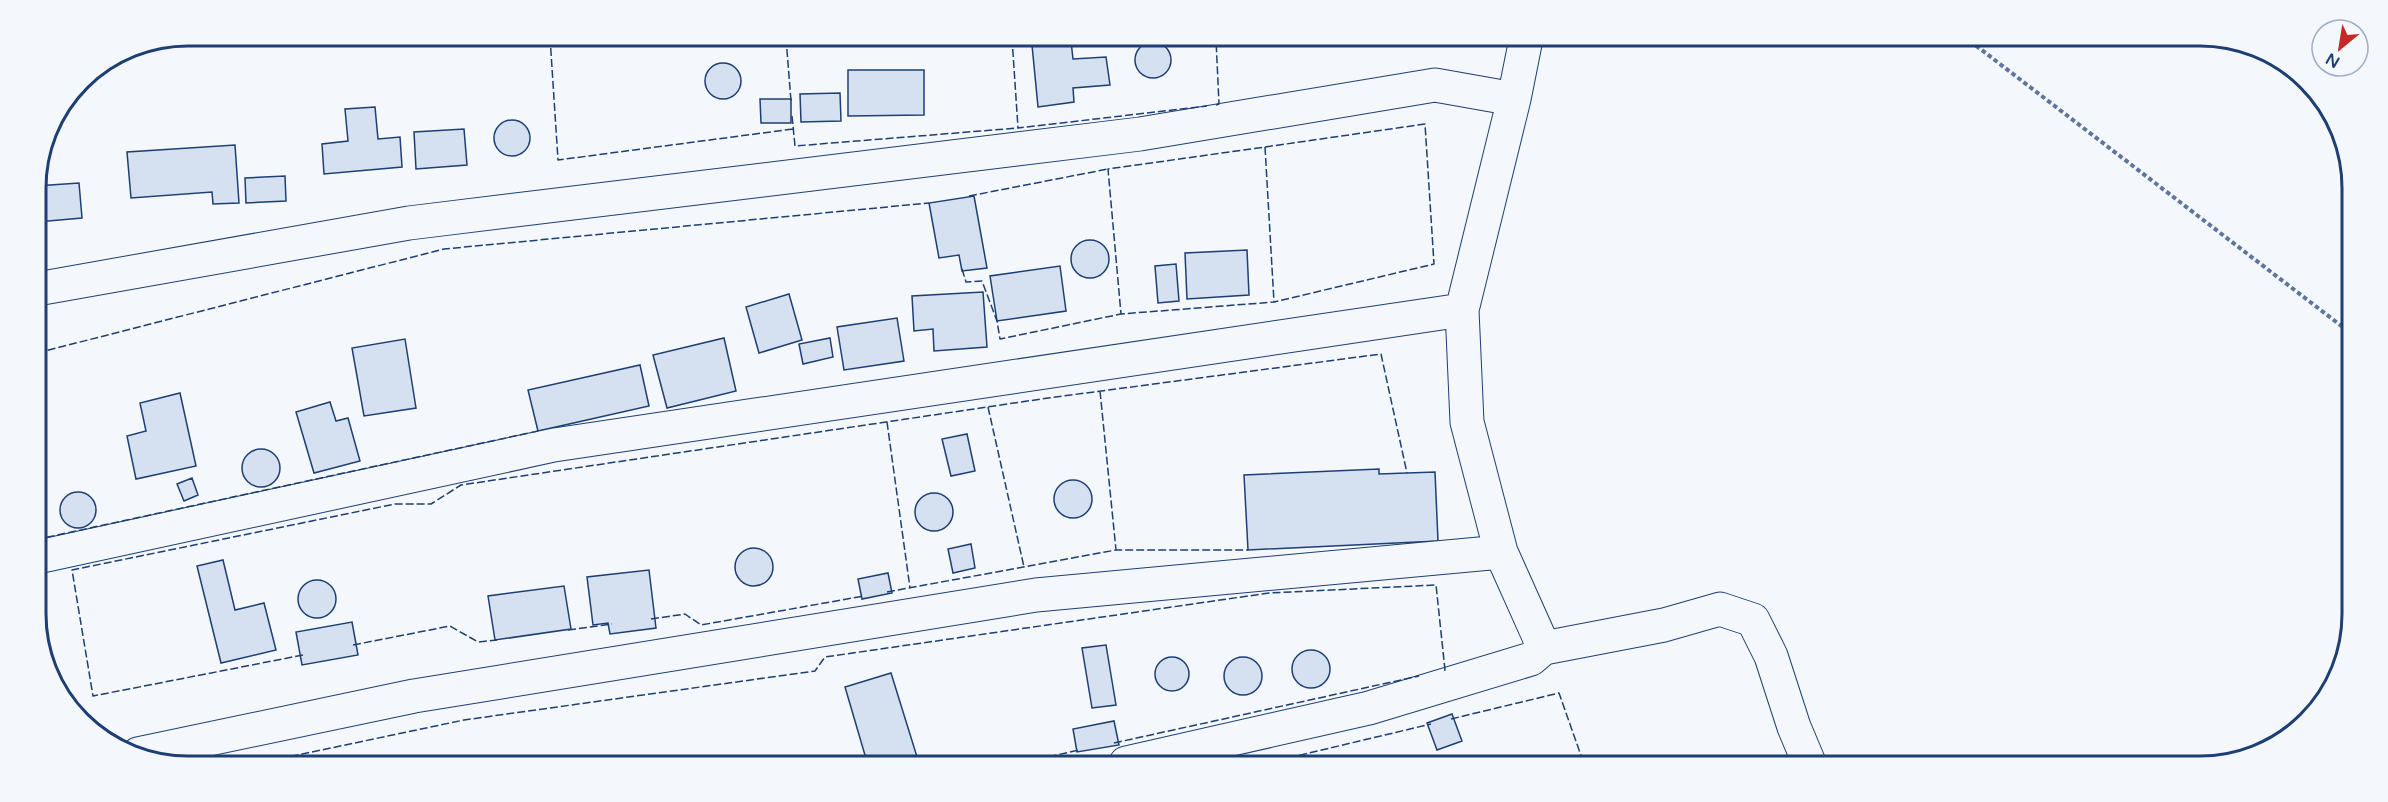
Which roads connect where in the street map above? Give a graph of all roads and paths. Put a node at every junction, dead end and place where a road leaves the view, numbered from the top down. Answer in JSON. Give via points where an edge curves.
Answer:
{"nodes":[{"id":1,"x":1525,"y":46,"type":"edge"},
{"id":2,"x":1977,"y":46,"type":"edge"},
{"id":3,"x":1515,"y":99,"type":"junction"},
{"id":4,"x":47,"y":287,"type":"edge"},
{"id":5,"x":1462,"y":310,"type":"junction"},
{"id":6,"x":2342,"y":326,"type":"edge"},
{"id":7,"x":1501,"y":552,"type":"junction"},
{"id":8,"x":46,"y":555,"type":"edge"},
{"id":9,"x":1544,"y":648,"type":"junction"},
{"id":10,"x":152,"y":751,"type":"edge"},
{"id":11,"x":1806,"y":755,"type":"edge"},
{"id":12,"x":1159,"y":756,"type":"edge"}],
"edges":[{"from":1,"to":3,"type":"street"},
{"from":2,"to":6,"type":"path"},
{"from":3,"to":4,"type":"street","via":[[1435,85],[1140,134],[409,223]]},
{"from":3,"to":5,"type":"street"},
{"from":5,"to":7,"type":"street","via":[[1467,422]]},
{"from":5,"to":8,"type":"street","via":[[554,446]]},
{"from":7,"to":9,"type":"street"},
{"from":7,"to":10,"type":"street","via":[[1036,595],[414,696]]},
{"from":9,"to":11,"type":"street","via":[[1664,625],[1720,609],[1753,620],[1771,656]]},
{"from":9,"to":12,"type":"street","via":[[1531,659],[1369,708]]}]}
